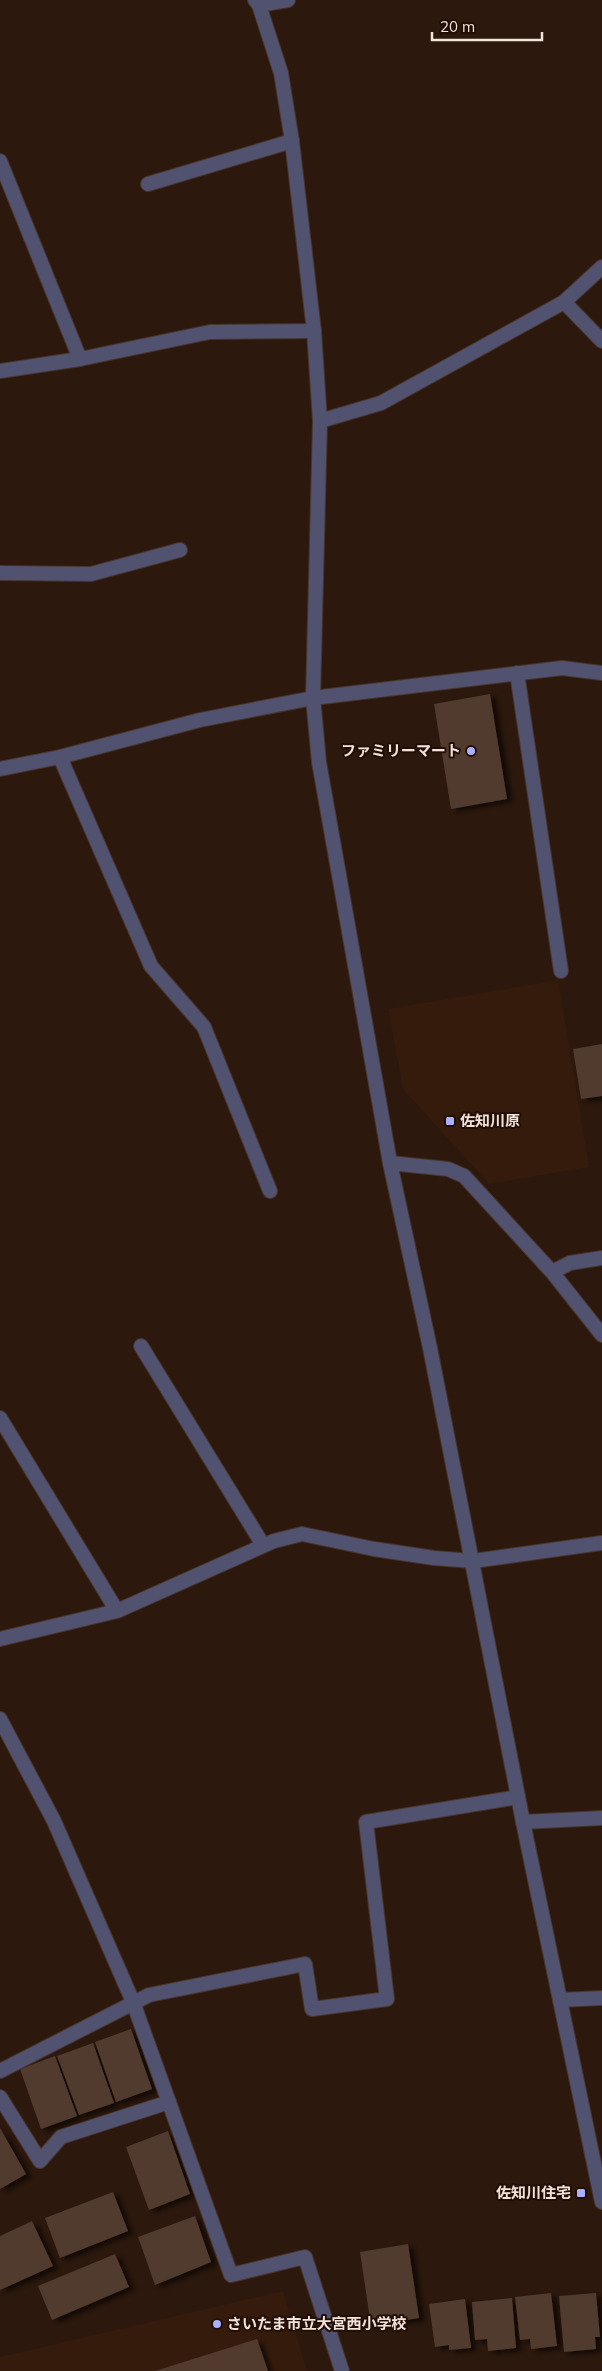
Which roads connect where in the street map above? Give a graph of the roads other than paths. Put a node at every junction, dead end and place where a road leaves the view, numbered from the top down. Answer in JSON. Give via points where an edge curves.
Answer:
{"nodes":[{"id":1,"x":288,"y":0,"type":"edge"},
{"id":2,"x":257,"y":2,"type":"edge"},
{"id":3,"x":292,"y":141,"type":"junction"},
{"id":4,"x":0,"y":162,"type":"edge"},
{"id":5,"x":148,"y":184,"type":"dead end"},
{"id":6,"x":602,"y":267,"type":"edge"},
{"id":7,"x":564,"y":302,"type":"junction"},
{"id":8,"x":314,"y":331,"type":"junction"},
{"id":9,"x":602,"y":341,"type":"edge"},
{"id":10,"x":80,"y":359,"type":"junction"},
{"id":11,"x":0,"y":371,"type":"edge"},
{"id":12,"x":320,"y":421,"type":"junction"},
{"id":13,"x":180,"y":550,"type":"dead end"},
{"id":14,"x":0,"y":573,"type":"edge"},
{"id":15,"x":517,"y":673,"type":"junction"},
{"id":16,"x":602,"y":673,"type":"edge"},
{"id":17,"x":313,"y":698,"type":"junction"},
{"id":18,"x":60,"y":757,"type":"junction"},
{"id":19,"x":0,"y":769,"type":"edge"},
{"id":20,"x":561,"y":970,"type":"dead end"},
{"id":21,"x":390,"y":1163,"type":"junction"},
{"id":22,"x":270,"y":1191,"type":"dead end"},
{"id":23,"x":602,"y":1258,"type":"edge"},
{"id":24,"x":552,"y":1272,"type":"junction"},
{"id":25,"x":602,"y":1335,"type":"edge"},
{"id":26,"x":141,"y":1346,"type":"dead end"},
{"id":27,"x":0,"y":1418,"type":"edge"},
{"id":28,"x":602,"y":1543,"type":"edge"},
{"id":29,"x":263,"y":1545,"type":"junction"},
{"id":30,"x":473,"y":1561,"type":"junction"},
{"id":31,"x":117,"y":1611,"type":"junction"},
{"id":32,"x":0,"y":1639,"type":"edge"},
{"id":33,"x":0,"y":1719,"type":"edge"},
{"id":34,"x":518,"y":1797,"type":"junction"},
{"id":35,"x":602,"y":1818,"type":"edge"},
{"id":36,"x":523,"y":1822,"type":"junction"},
{"id":37,"x":602,"y":1998,"type":"edge"},
{"id":38,"x":560,"y":2000,"type":"junction"},
{"id":39,"x":133,"y":2002,"type":"junction"},
{"id":40,"x":0,"y":2070,"type":"edge"},
{"id":41,"x":0,"y":2097,"type":"edge"},
{"id":42,"x":169,"y":2102,"type":"junction"},
{"id":43,"x":602,"y":2202,"type":"edge"},
{"id":44,"x":342,"y":2371,"type":"edge"}],
"edges":[{"from":1,"to":2,"type":"street"},
{"from":2,"to":3,"type":"street","via":[[281,73]]},
{"from":3,"to":5,"type":"street"},
{"from":3,"to":8,"type":"street"},
{"from":4,"to":10,"type":"street"},
{"from":6,"to":7,"type":"street"},
{"from":7,"to":9,"type":"street"},
{"from":7,"to":12,"type":"street","via":[[381,403]]},
{"from":8,"to":10,"type":"street","via":[[210,332]]},
{"from":8,"to":12,"type":"street"},
{"from":10,"to":11,"type":"street"},
{"from":12,"to":17,"type":"street"},
{"from":13,"to":14,"type":"street","via":[[92,574]]},
{"from":15,"to":16,"type":"street","via":[[562,668]]},
{"from":15,"to":17,"type":"street"},
{"from":15,"to":20,"type":"street"},
{"from":17,"to":18,"type":"street","via":[[200,720]]},
{"from":17,"to":21,"type":"street","via":[[319,762]]},
{"from":18,"to":19,"type":"street"},
{"from":18,"to":22,"type":"street","via":[[151,966],[204,1027]]},
{"from":21,"to":24,"type":"street","via":[[448,1169],[464,1176]]},
{"from":21,"to":30,"type":"street"},
{"from":23,"to":24,"type":"street","via":[[570,1263]]},
{"from":24,"to":25,"type":"street"},
{"from":26,"to":29,"type":"street"},
{"from":27,"to":31,"type":"street"},
{"from":28,"to":30,"type":"street"},
{"from":29,"to":30,"type":"street","via":[[302,1534],[374,1549]]},
{"from":29,"to":31,"type":"street"},
{"from":30,"to":34,"type":"street"},
{"from":31,"to":32,"type":"street"},
{"from":33,"to":39,"type":"street","via":[[54,1821]]},
{"from":34,"to":36,"type":"street"},
{"from":34,"to":39,"type":"street","via":[[366,1822],[387,1999],[312,2009],[305,1964],[149,1995]]},
{"from":35,"to":36,"type":"street"},
{"from":36,"to":38,"type":"street"},
{"from":37,"to":38,"type":"street"},
{"from":38,"to":43,"type":"street"},
{"from":39,"to":40,"type":"street"},
{"from":39,"to":42,"type":"street"},
{"from":41,"to":42,"type":"street","via":[[40,2161],[61,2137]]},
{"from":42,"to":44,"type":"street","via":[[231,2275],[305,2257]]}]}
